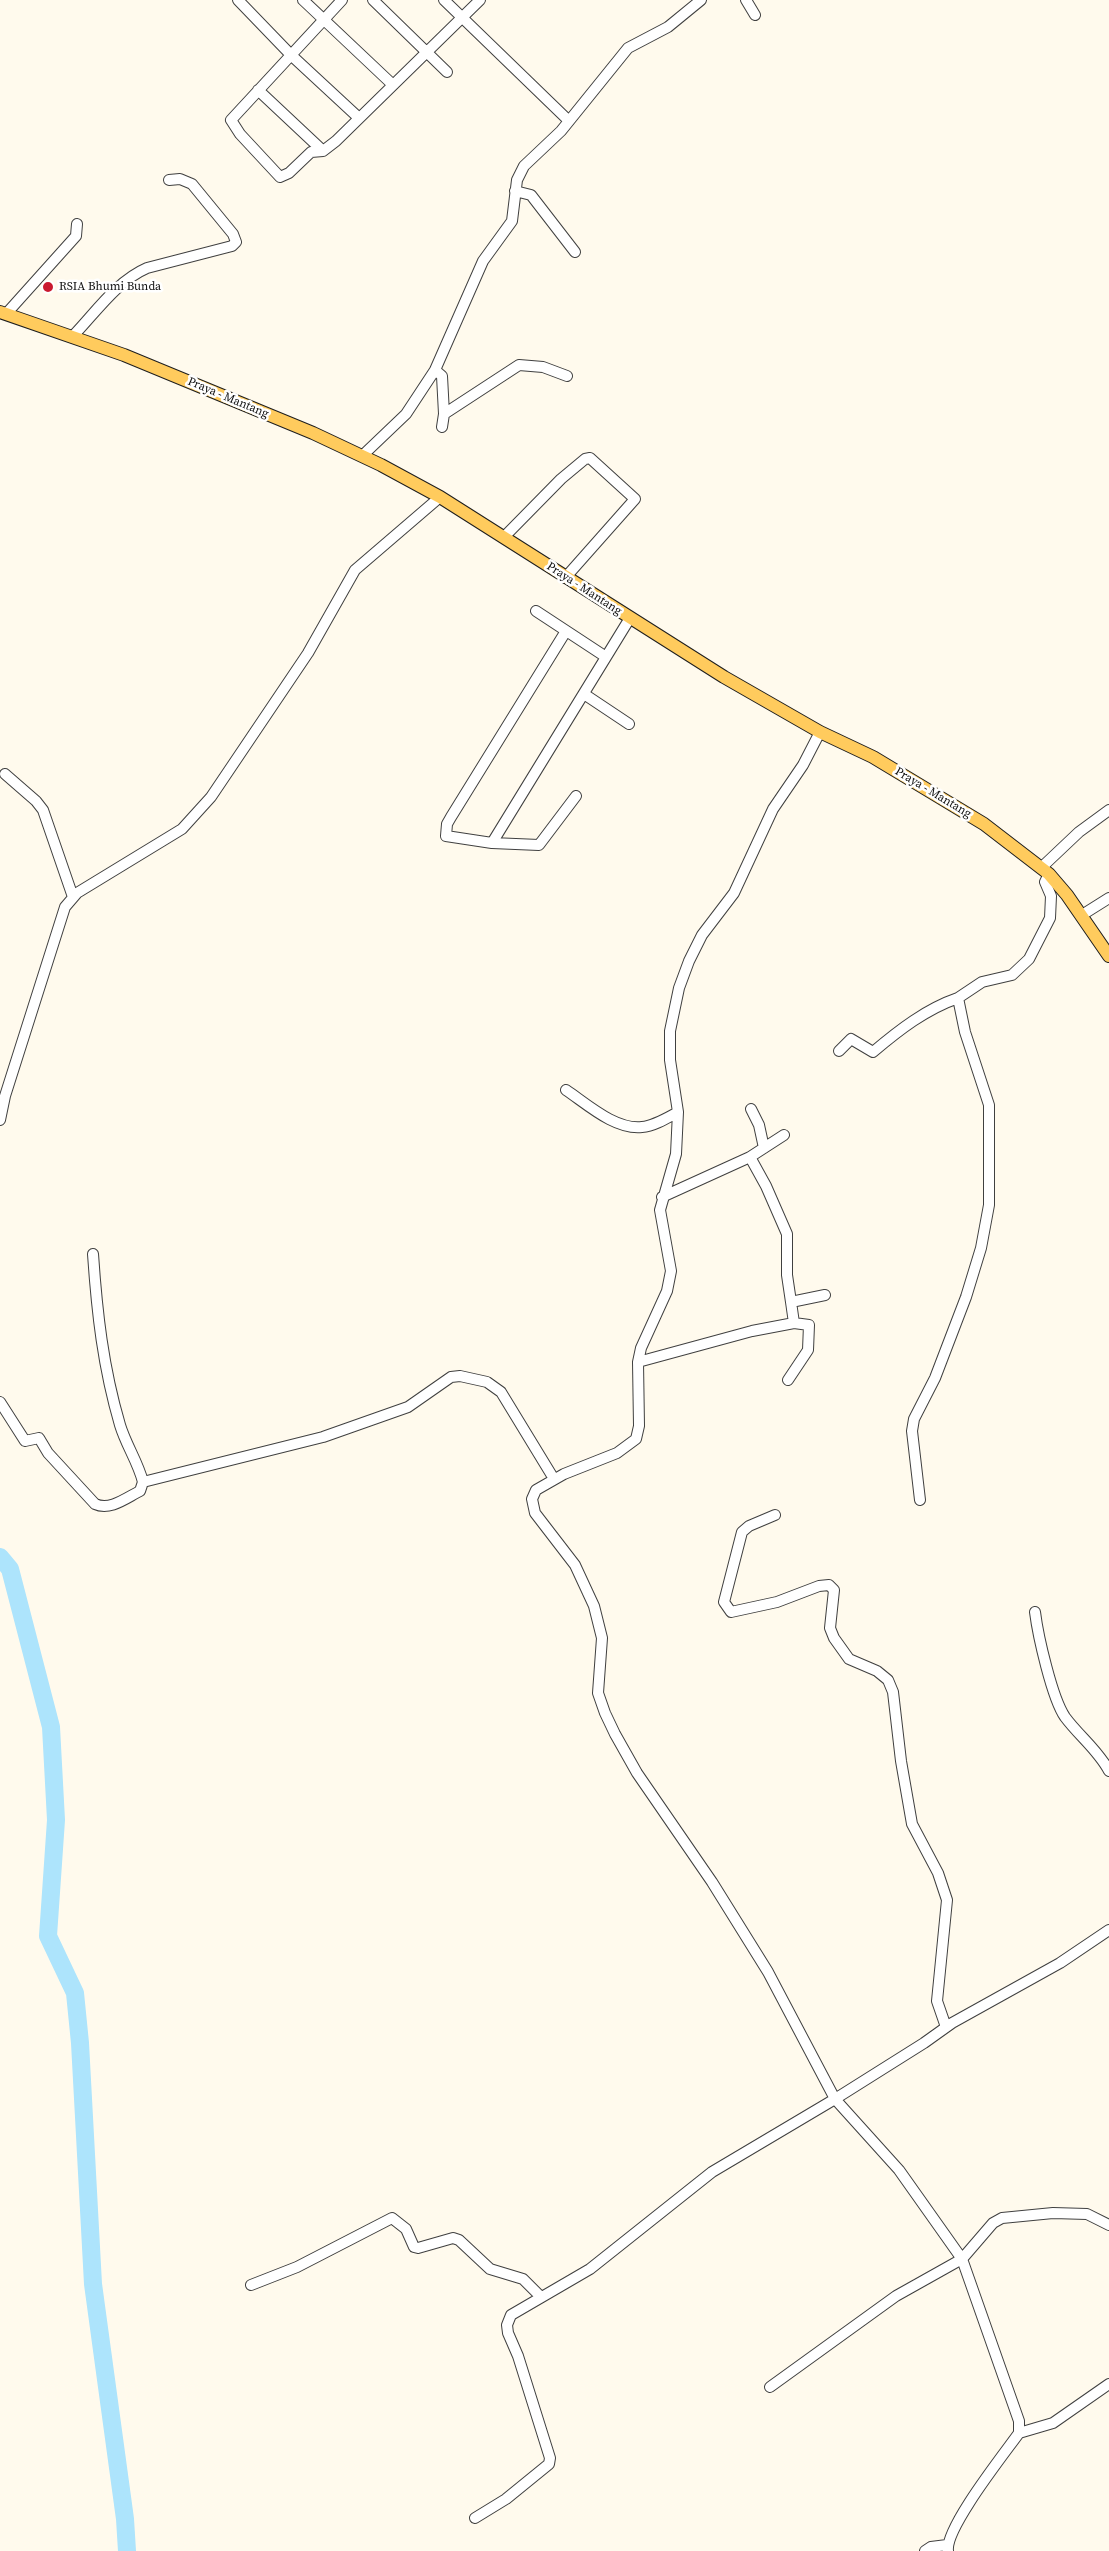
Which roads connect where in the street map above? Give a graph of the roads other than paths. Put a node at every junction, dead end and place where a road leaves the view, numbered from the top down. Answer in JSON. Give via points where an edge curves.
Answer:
{"nodes":[{"id":1,"x":238,"y":0,"type":"edge"},
{"id":2,"x":303,"y":0,"type":"edge"},
{"id":3,"x":342,"y":0,"type":"edge"},
{"id":4,"x":373,"y":0,"type":"edge"},
{"id":5,"x":444,"y":0,"type":"edge"},
{"id":6,"x":480,"y":0,"type":"edge"},
{"id":7,"x":701,"y":0,"type":"edge"},
{"id":8,"x":746,"y":0,"type":"edge"},
{"id":9,"x":755,"y":15,"type":"dead end"},
{"id":10,"x":462,"y":17,"type":"junction"},
{"id":11,"x":323,"y":19,"type":"junction"},
{"id":12,"x":426,"y":51,"type":"junction"},
{"id":13,"x":291,"y":55,"type":"junction"},
{"id":14,"x":447,"y":72,"type":"dead end"},
{"id":15,"x":393,"y":85,"type":"junction"},
{"id":16,"x":258,"y":90,"type":"junction"},
{"id":17,"x":359,"y":118,"type":"junction"},
{"id":18,"x":569,"y":121,"type":"junction"},
{"id":19,"x":323,"y":151,"type":"junction"},
{"id":20,"x":169,"y":180,"type":"dead end"},
{"id":21,"x":516,"y":191,"type":"junction"},
{"id":22,"x":77,"y":224,"type":"dead end"},
{"id":23,"x":575,"y":252,"type":"dead end"},
{"id":24,"x":3,"y":313,"type":"edge"},
{"id":25,"x":74,"y":336,"type":"junction"},
{"id":26,"x":435,"y":370,"type":"junction"},
{"id":27,"x":567,"y":376,"type":"dead end"},
{"id":28,"x":444,"y":414,"type":"junction"},
{"id":29,"x":442,"y":427,"type":"dead end"},
{"id":30,"x":362,"y":456,"type":"junction"},
{"id":31,"x":440,"y":497,"type":"junction"},
{"id":32,"x":504,"y":537,"type":"junction"},
{"id":33,"x":565,"y":578,"type":"junction"},
{"id":34,"x":536,"y":611,"type":"dead end"},
{"id":35,"x":630,"y":618,"type":"junction"},
{"id":36,"x":566,"y":631,"type":"junction"},
{"id":37,"x":606,"y":657,"type":"junction"},
{"id":38,"x":584,"y":694,"type":"junction"},
{"id":39,"x":629,"y":724,"type":"dead end"},
{"id":40,"x":820,"y":732,"type":"junction"},
{"id":41,"x":5,"y":774,"type":"dead end"},
{"id":42,"x":576,"y":796,"type":"dead end"},
{"id":43,"x":1109,"y":810,"type":"edge"},
{"id":44,"x":492,"y":843,"type":"junction"},
{"id":45,"x":1046,"y":870,"type":"junction"},
{"id":46,"x":73,"y":897,"type":"junction"},
{"id":47,"x":1109,"y":898,"type":"edge"},
{"id":48,"x":1082,"y":915,"type":"junction"},
{"id":49,"x":1109,"y":956,"type":"edge"},
{"id":50,"x":958,"y":998,"type":"junction"},
{"id":51,"x":839,"y":1051,"type":"dead end"},
{"id":52,"x":566,"y":1090,"type":"dead end"},
{"id":53,"x":751,"y":1109,"type":"dead end"},
{"id":54,"x":678,"y":1112,"type":"junction"},
{"id":55,"x":0,"y":1120,"type":"edge"},
{"id":56,"x":784,"y":1134,"type":"dead end"},
{"id":57,"x":764,"y":1148,"type":"junction"},
{"id":58,"x":750,"y":1157,"type":"junction"},
{"id":59,"x":662,"y":1197,"type":"junction"},
{"id":60,"x":93,"y":1254,"type":"dead end"},
{"id":61,"x":825,"y":1295,"type":"dead end"},
{"id":62,"x":791,"y":1302,"type":"junction"},
{"id":63,"x":794,"y":1323,"type":"junction"},
{"id":64,"x":638,"y":1362,"type":"junction"},
{"id":65,"x":788,"y":1380,"type":"dead end"},
{"id":66,"x":0,"y":1402,"type":"edge"},
{"id":67,"x":554,"y":1479,"type":"junction"},
{"id":68,"x":143,"y":1482,"type":"junction"},
{"id":69,"x":920,"y":1500,"type":"dead end"},
{"id":70,"x":775,"y":1515,"type":"dead end"},
{"id":71,"x":1036,"y":1612,"type":"dead end"},
{"id":72,"x":1109,"y":1771,"type":"edge"},
{"id":73,"x":1109,"y":1930,"type":"edge"},
{"id":74,"x":946,"y":2027,"type":"junction"},
{"id":75,"x":835,"y":2099,"type":"junction"},
{"id":76,"x":1109,"y":2226,"type":"edge"},
{"id":77,"x":962,"y":2259,"type":"junction"},
{"id":78,"x":251,"y":2285,"type":"dead end"},
{"id":79,"x":541,"y":2297,"type":"junction"},
{"id":80,"x":1109,"y":2384,"type":"edge"},
{"id":81,"x":770,"y":2387,"type":"dead end"},
{"id":82,"x":1020,"y":2433,"type":"junction"},
{"id":83,"x":475,"y":2518,"type":"dead end"},
{"id":84,"x":947,"y":2548,"type":"edge"},
{"id":85,"x":924,"y":2551,"type":"edge"}],
"edges":[{"from":1,"to":13,"type":"street"},
{"from":2,"to":11,"type":"street"},
{"from":3,"to":11,"type":"street"},
{"from":4,"to":12,"type":"street"},
{"from":5,"to":10,"type":"street"},
{"from":6,"to":10,"type":"street"},
{"from":7,"to":18,"type":"street","via":[[668,27],[628,48]]},
{"from":8,"to":9,"type":"street"},
{"from":10,"to":12,"type":"street"},
{"from":10,"to":18,"type":"street"},
{"from":11,"to":13,"type":"street"},
{"from":11,"to":15,"type":"street"},
{"from":12,"to":14,"type":"street"},
{"from":12,"to":15,"type":"street"},
{"from":13,"to":16,"type":"street"},
{"from":13,"to":17,"type":"street"},
{"from":15,"to":17,"type":"street"},
{"from":16,"to":19,"type":"street"},
{"from":16,"to":19,"type":"street","via":[[230,120],[278,176],[289,173],[312,151]]},
{"from":17,"to":19,"type":"street"},
{"from":18,"to":21,"type":"street","via":[[524,166],[516,180]]},
{"from":20,"to":25,"type":"street","via":[[180,179],[192,184],[236,242],[232,246],[137,273],[120,286]]},
{"from":21,"to":23,"type":"street","via":[[531,195]]},
{"from":21,"to":26,"type":"street","via":[[512,221],[482,261]]},
{"from":22,"to":24,"type":"street","via":[[76,236]]},
{"from":24,"to":25,"type":"main road","name":"Praya - Mantang"},
{"from":25,"to":30,"type":"main road","name":"Praya - Mantang","via":[[134,358]]},
{"from":26,"to":28,"type":"street","via":[[442,376]]},
{"from":26,"to":30,"type":"street","via":[[406,414]]},
{"from":27,"to":28,"type":"street","via":[[543,367],[519,365]]},
{"from":28,"to":29,"type":"street"},
{"from":30,"to":31,"type":"main road","name":"Praya - Mantang"},
{"from":31,"to":32,"type":"main road","name":"Praya - Mantang"},
{"from":31,"to":46,"type":"street","via":[[355,570],[308,653],[211,797],[194,816],[174,834]]},
{"from":32,"to":33,"type":"main road","name":"Praya - Mantang"},
{"from":32,"to":33,"type":"street","via":[[560,479],[585,458],[590,458],[635,499]]},
{"from":33,"to":35,"type":"main road","name":"Praya - Mantang"},
{"from":34,"to":36,"type":"street"},
{"from":35,"to":37,"type":"street"},
{"from":35,"to":40,"type":"main road","name":"Praya - Mantang","via":[[724,678]]},
{"from":36,"to":37,"type":"street"},
{"from":36,"to":44,"type":"street","via":[[447,824],[446,836]]},
{"from":37,"to":38,"type":"street"},
{"from":38,"to":39,"type":"street"},
{"from":38,"to":44,"type":"street"},
{"from":40,"to":45,"type":"main road","name":"Praya - Mantang","via":[[873,757],[968,813]]},
{"from":40,"to":54,"type":"street","via":[[803,765],[773,809],[734,893],[702,936],[689,961],[679,988],[670,1031],[670,1060]]},
{"from":41,"to":46,"type":"street","via":[[43,810]]},
{"from":42,"to":44,"type":"street","via":[[539,845]]},
{"from":43,"to":45,"type":"street","via":[[1078,832]]},
{"from":45,"to":48,"type":"main road","name":"Praya - Mantang"},
{"from":45,"to":50,"type":"street","via":[[1045,882],[1051,896],[1050,918],[1029,959],[1012,975],[982,982]]},
{"from":46,"to":55,"type":"street","via":[[61,915]]},
{"from":47,"to":48,"type":"street"},
{"from":48,"to":49,"type":"main road","name":"Praya - Mantang"},
{"from":50,"to":51,"type":"street","via":[[911,1022],[873,1052],[851,1040]]},
{"from":50,"to":69,"type":"street","via":[[965,1032],[990,1105],[989,1205],[981,1248],[966,1297],[935,1378],[914,1419],[912,1438]]},
{"from":52,"to":54,"type":"street","via":[[620,1124],[634,1127],[650,1126]]},
{"from":53,"to":57,"type":"street"},
{"from":54,"to":59,"type":"street","via":[[676,1154]]},
{"from":56,"to":57,"type":"street"},
{"from":57,"to":58,"type":"street"},
{"from":58,"to":59,"type":"street"},
{"from":58,"to":62,"type":"street","via":[[787,1234]]},
{"from":59,"to":64,"type":"street","via":[[661,1218],[670,1256],[670,1279],[645,1336]]},
{"from":60,"to":68,"type":"street","via":[[98,1324],[110,1386],[127,1446],[139,1466]]},
{"from":61,"to":62,"type":"street"},
{"from":62,"to":63,"type":"street"},
{"from":63,"to":64,"type":"street"},
{"from":63,"to":65,"type":"street","via":[[809,1325],[809,1346]]},
{"from":64,"to":67,"type":"street","via":[[639,1426],[636,1439],[617,1454]]},
{"from":66,"to":68,"type":"street","via":[[25,1441],[39,1438],[48,1453],[95,1504],[110,1506],[140,1491]]},
{"from":67,"to":68,"type":"street","via":[[501,1392],[487,1382],[460,1376],[451,1377],[408,1407],[323,1437]]},
{"from":67,"to":75,"type":"street","via":[[536,1490],[532,1506],[575,1565],[594,1606],[602,1638],[598,1693],[605,1713],[637,1774],[712,1882],[768,1972]]},
{"from":70,"to":74,"type":"street","via":[[742,1532],[724,1602],[731,1612],[777,1602],[829,1585],[834,1590],[830,1628],[841,1650],[849,1659],[877,1671],[888,1680],[893,1692],[912,1824],[938,1873],[947,1900],[937,2001]]},
{"from":71,"to":72,"type":"street","via":[[1057,1702],[1065,1717],[1098,1753]]},
{"from":73,"to":74,"type":"street","via":[[1060,1963]]},
{"from":74,"to":75,"type":"street"},
{"from":75,"to":77,"type":"street","via":[[899,2170]]},
{"from":75,"to":79,"type":"street","via":[[712,2172],[590,2268]]},
{"from":76,"to":77,"type":"street","via":[[1087,2214],[1053,2213],[1002,2218]]},
{"from":77,"to":81,"type":"street","via":[[896,2296]]},
{"from":77,"to":82,"type":"street","via":[[1019,2421]]},
{"from":78,"to":79,"type":"street","via":[[297,2267],[392,2218],[406,2229],[414,2246],[418,2248],[452,2238],[458,2240],[490,2270],[523,2279]]},
{"from":79,"to":83,"type":"street","via":[[511,2315],[506,2325],[531,2395],[550,2464],[506,2499]]},
{"from":80,"to":82,"type":"street","via":[[1053,2423]]},
{"from":82,"to":84,"type":"street","via":[[988,2475],[949,2536]]},
{"from":84,"to":85,"type":"street","via":[[931,2547]]}]}
